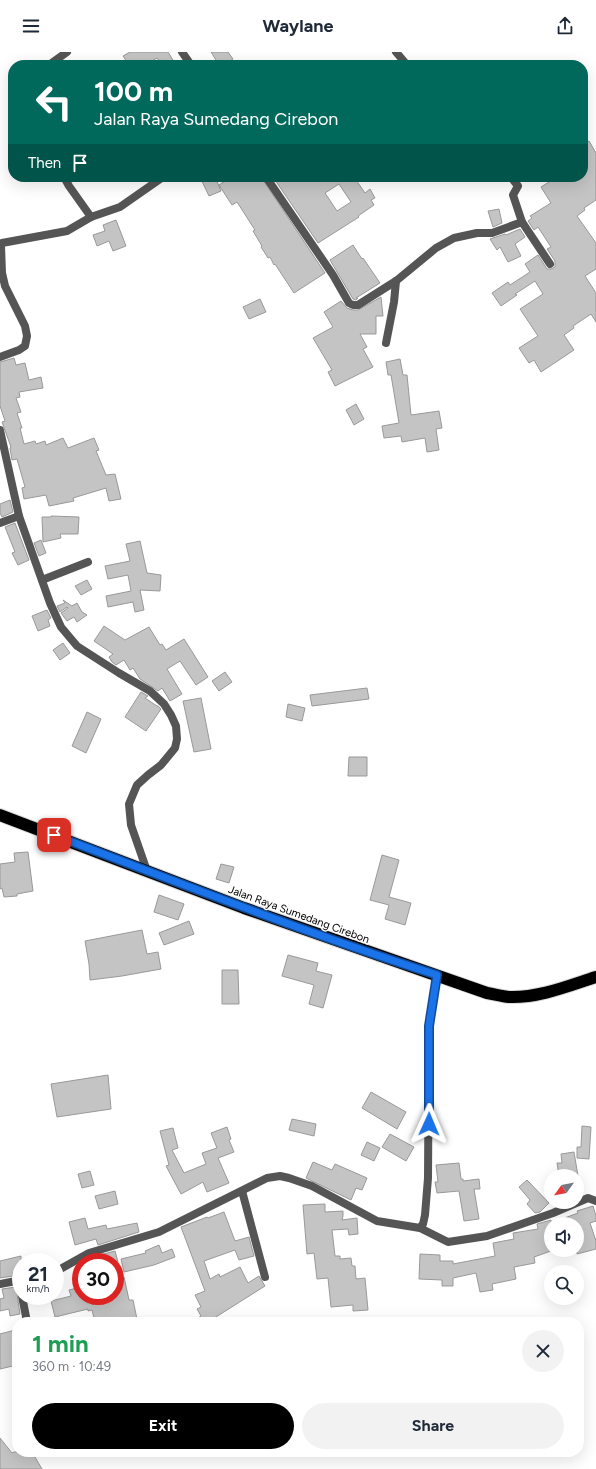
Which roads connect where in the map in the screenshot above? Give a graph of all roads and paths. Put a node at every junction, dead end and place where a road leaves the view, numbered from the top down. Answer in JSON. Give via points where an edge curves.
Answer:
{"nodes":[{"id":1,"x":396,"y":52,"type":"edge"},
{"id":2,"x":63,"y":53,"type":"edge"},
{"id":3,"x":55,"y":60,"type":"edge"},
{"id":4,"x":403,"y":60,"type":"edge"},
{"id":5,"x":67,"y":182,"type":"edge"},
{"id":6,"x":156,"y":182,"type":"edge"},
{"id":7,"x":269,"y":182,"type":"edge"},
{"id":8,"x":515,"y":182,"type":"edge"},
{"id":9,"x":91,"y":217,"type":"junction"},
{"id":10,"x":522,"y":222,"type":"junction"},
{"id":11,"x":550,"y":264,"type":"dead end"},
{"id":12,"x":396,"y":281,"type":"junction"},
{"id":13,"x":386,"y":343,"type":"dead end"},
{"id":14,"x":0,"y":357,"type":"edge"},
{"id":15,"x":0,"y":430,"type":"edge"},
{"id":16,"x":19,"y":516,"type":"junction"},
{"id":17,"x":0,"y":522,"type":"edge"},
{"id":18,"x":88,"y":562,"type":"dead end"},
{"id":19,"x":42,"y":580,"type":"junction"},
{"id":20,"x":0,"y":815,"type":"edge"},
{"id":21,"x":147,"y":872,"type":"junction"},
{"id":22,"x":437,"y":975,"type":"junction"},
{"id":23,"x":596,"y":976,"type":"edge"},
{"id":24,"x":242,"y":1191,"type":"junction"},
{"id":25,"x":596,"y":1201,"type":"edge"},
{"id":26,"x":420,"y":1228,"type":"junction"},
{"id":27,"x":64,"y":1267,"type":"edge"},
{"id":28,"x":265,"y":1277,"type":"dead end"},
{"id":29,"x":12,"y":1282,"type":"edge"},
{"id":30,"x":0,"y":1284,"type":"edge"},
{"id":31,"x":24,"y":1305,"type":"edge"},
{"id":32,"x":26,"y":1317,"type":"edge"}],
"edges":[{"from":1,"to":4,"type":"street"},
{"from":2,"to":3,"type":"street"},
{"from":5,"to":9,"type":"street"},
{"from":6,"to":9,"type":"street","via":[[120,207]]},
{"from":7,"to":12,"type":"street","via":[[352,306],[358,305]]},
{"from":8,"to":10,"type":"street","via":[[518,186],[514,195]]},
{"from":9,"to":14,"type":"street","via":[[67,231],[2,243],[2,273],[5,286],[25,326],[27,336],[25,346]]},
{"from":10,"to":11,"type":"street"},
{"from":10,"to":12,"type":"street","via":[[492,233],[454,238],[436,248]]},
{"from":12,"to":13,"type":"street"},
{"from":15,"to":16,"type":"street"},
{"from":16,"to":17,"type":"street"},
{"from":16,"to":19,"type":"street"},
{"from":18,"to":19,"type":"street"},
{"from":19,"to":21,"type":"street","via":[[61,627],[77,646],[150,691],[164,704],[176,726],[176,748],[161,765],[137,785],[128,804],[131,825]]},
{"from":20,"to":21,"type":"highway","name":"Jalan Raya Sumedang Cirebon"},
{"from":21,"to":22,"type":"highway","name":"Jalan Raya Sumedang Cirebon"},
{"from":22,"to":23,"type":"highway","name":"Jalan Raya Sumedang Cirebon","via":[[487,993],[508,997],[536,995]]},
{"from":22,"to":26,"type":"street","via":[[429,1026],[427,1193],[425,1215]]},
{"from":24,"to":26,"type":"street","via":[[267,1178],[280,1176],[312,1186],[378,1221]]},
{"from":24,"to":27,"type":"street","via":[[159,1232],[89,1253]]},
{"from":24,"to":28,"type":"street"},
{"from":25,"to":26,"type":"street","via":[[588,1198],[487,1236],[448,1242]]},
{"from":29,"to":30,"type":"street"},
{"from":31,"to":32,"type":"street"}]}
